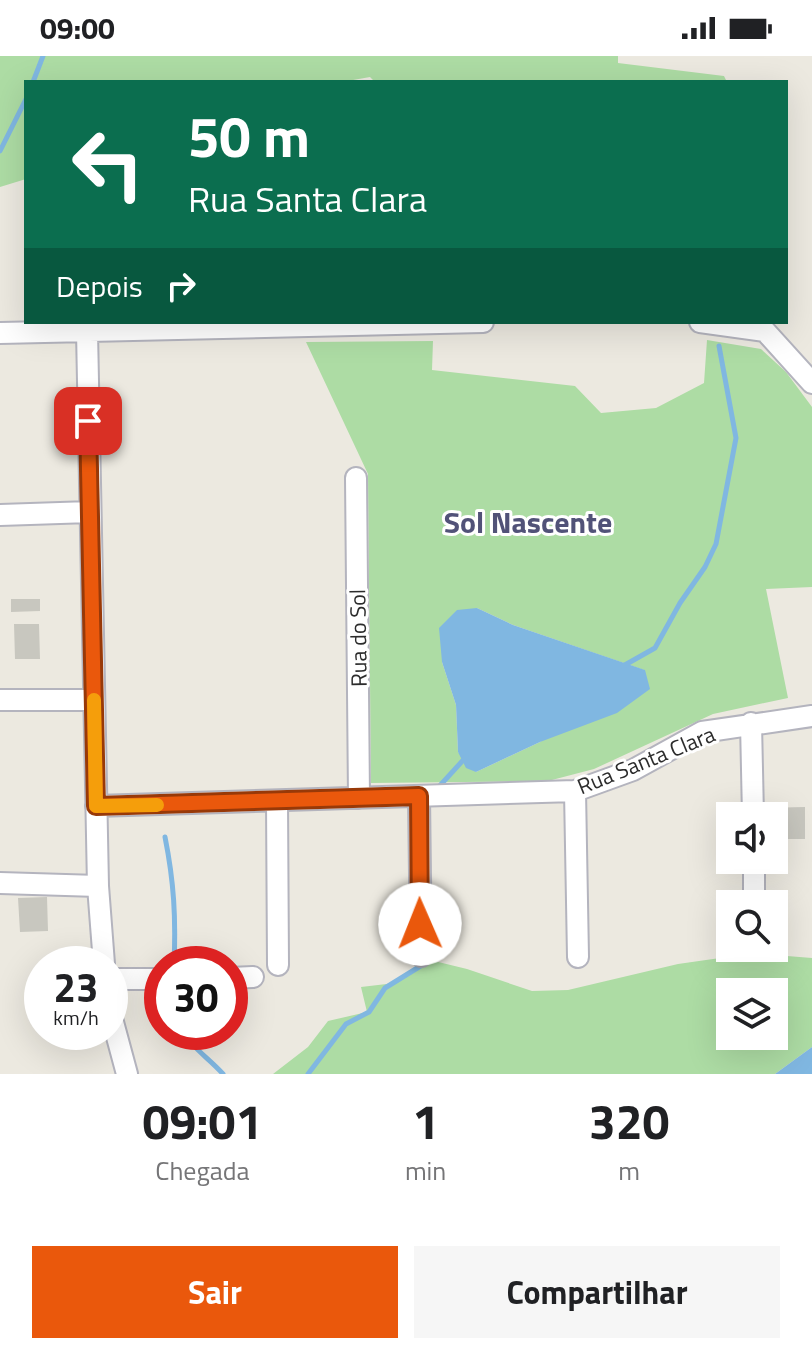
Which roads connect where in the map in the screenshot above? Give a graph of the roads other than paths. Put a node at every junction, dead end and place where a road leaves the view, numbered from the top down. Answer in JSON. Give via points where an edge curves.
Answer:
{"nodes":[{"id":1,"x":395,"y":324,"type":"edge"},
{"id":2,"x":714,"y":324,"type":"edge"},
{"id":3,"x":87,"y":331,"type":"junction"},
{"id":4,"x":0,"y":333,"type":"edge"},
{"id":5,"x":812,"y":383,"type":"edge"},
{"id":6,"x":356,"y":478,"type":"dead end"},
{"id":7,"x":90,"y":512,"type":"junction"},
{"id":8,"x":0,"y":515,"type":"edge"},
{"id":9,"x":0,"y":700,"type":"edge"},
{"id":10,"x":94,"y":700,"type":"junction"},
{"id":11,"x":812,"y":716,"type":"edge"},
{"id":12,"x":751,"y":723,"type":"junction"},
{"id":13,"x":575,"y":791,"type":"junction"},
{"id":14,"x":419,"y":796,"type":"junction"},
{"id":15,"x":359,"y":798,"type":"junction"},
{"id":16,"x":277,"y":801,"type":"junction"},
{"id":17,"x":753,"y":802,"type":"edge"},
{"id":18,"x":96,"y":806,"type":"junction"},
{"id":19,"x":0,"y":883,"type":"edge"},
{"id":20,"x":98,"y":886,"type":"junction"},
{"id":21,"x":103,"y":946,"type":"edge"},
{"id":22,"x":421,"y":956,"type":"dead end"},
{"id":23,"x":578,"y":957,"type":"dead end"},
{"id":24,"x":278,"y":965,"type":"dead end"},
{"id":25,"x":248,"y":977,"type":"edge"},
{"id":26,"x":253,"y":977,"type":"dead end"},
{"id":27,"x":121,"y":1050,"type":"edge"},
{"id":28,"x":127,"y":1074,"type":"edge"}],
"edges":[{"from":1,"to":3,"type":"street"},
{"from":2,"to":5,"type":"street","via":[[765,331]]},
{"from":3,"to":4,"type":"street"},
{"from":3,"to":7,"type":"street"},
{"from":6,"to":15,"type":"street","name":"Rua do Sol"},
{"from":7,"to":8,"type":"street"},
{"from":7,"to":10,"type":"street"},
{"from":9,"to":10,"type":"street"},
{"from":10,"to":18,"type":"street"},
{"from":11,"to":12,"type":"street","name":"Rua Santa Clara"},
{"from":12,"to":13,"type":"street","name":"Rua Santa Clara","via":[[702,732],[633,770]]},
{"from":12,"to":17,"type":"street"},
{"from":13,"to":14,"type":"street","name":"Rua Santa Clara"},
{"from":13,"to":23,"type":"street"},
{"from":14,"to":15,"type":"street","name":"Rua Santa Clara"},
{"from":14,"to":22,"type":"street"},
{"from":15,"to":16,"type":"street","name":"Rua Santa Clara"},
{"from":16,"to":18,"type":"street","name":"Rua Santa Clara"},
{"from":16,"to":24,"type":"street"},
{"from":18,"to":20,"type":"street"},
{"from":19,"to":20,"type":"street"},
{"from":20,"to":21,"type":"street"},
{"from":25,"to":26,"type":"street"},
{"from":27,"to":28,"type":"street"}]}
